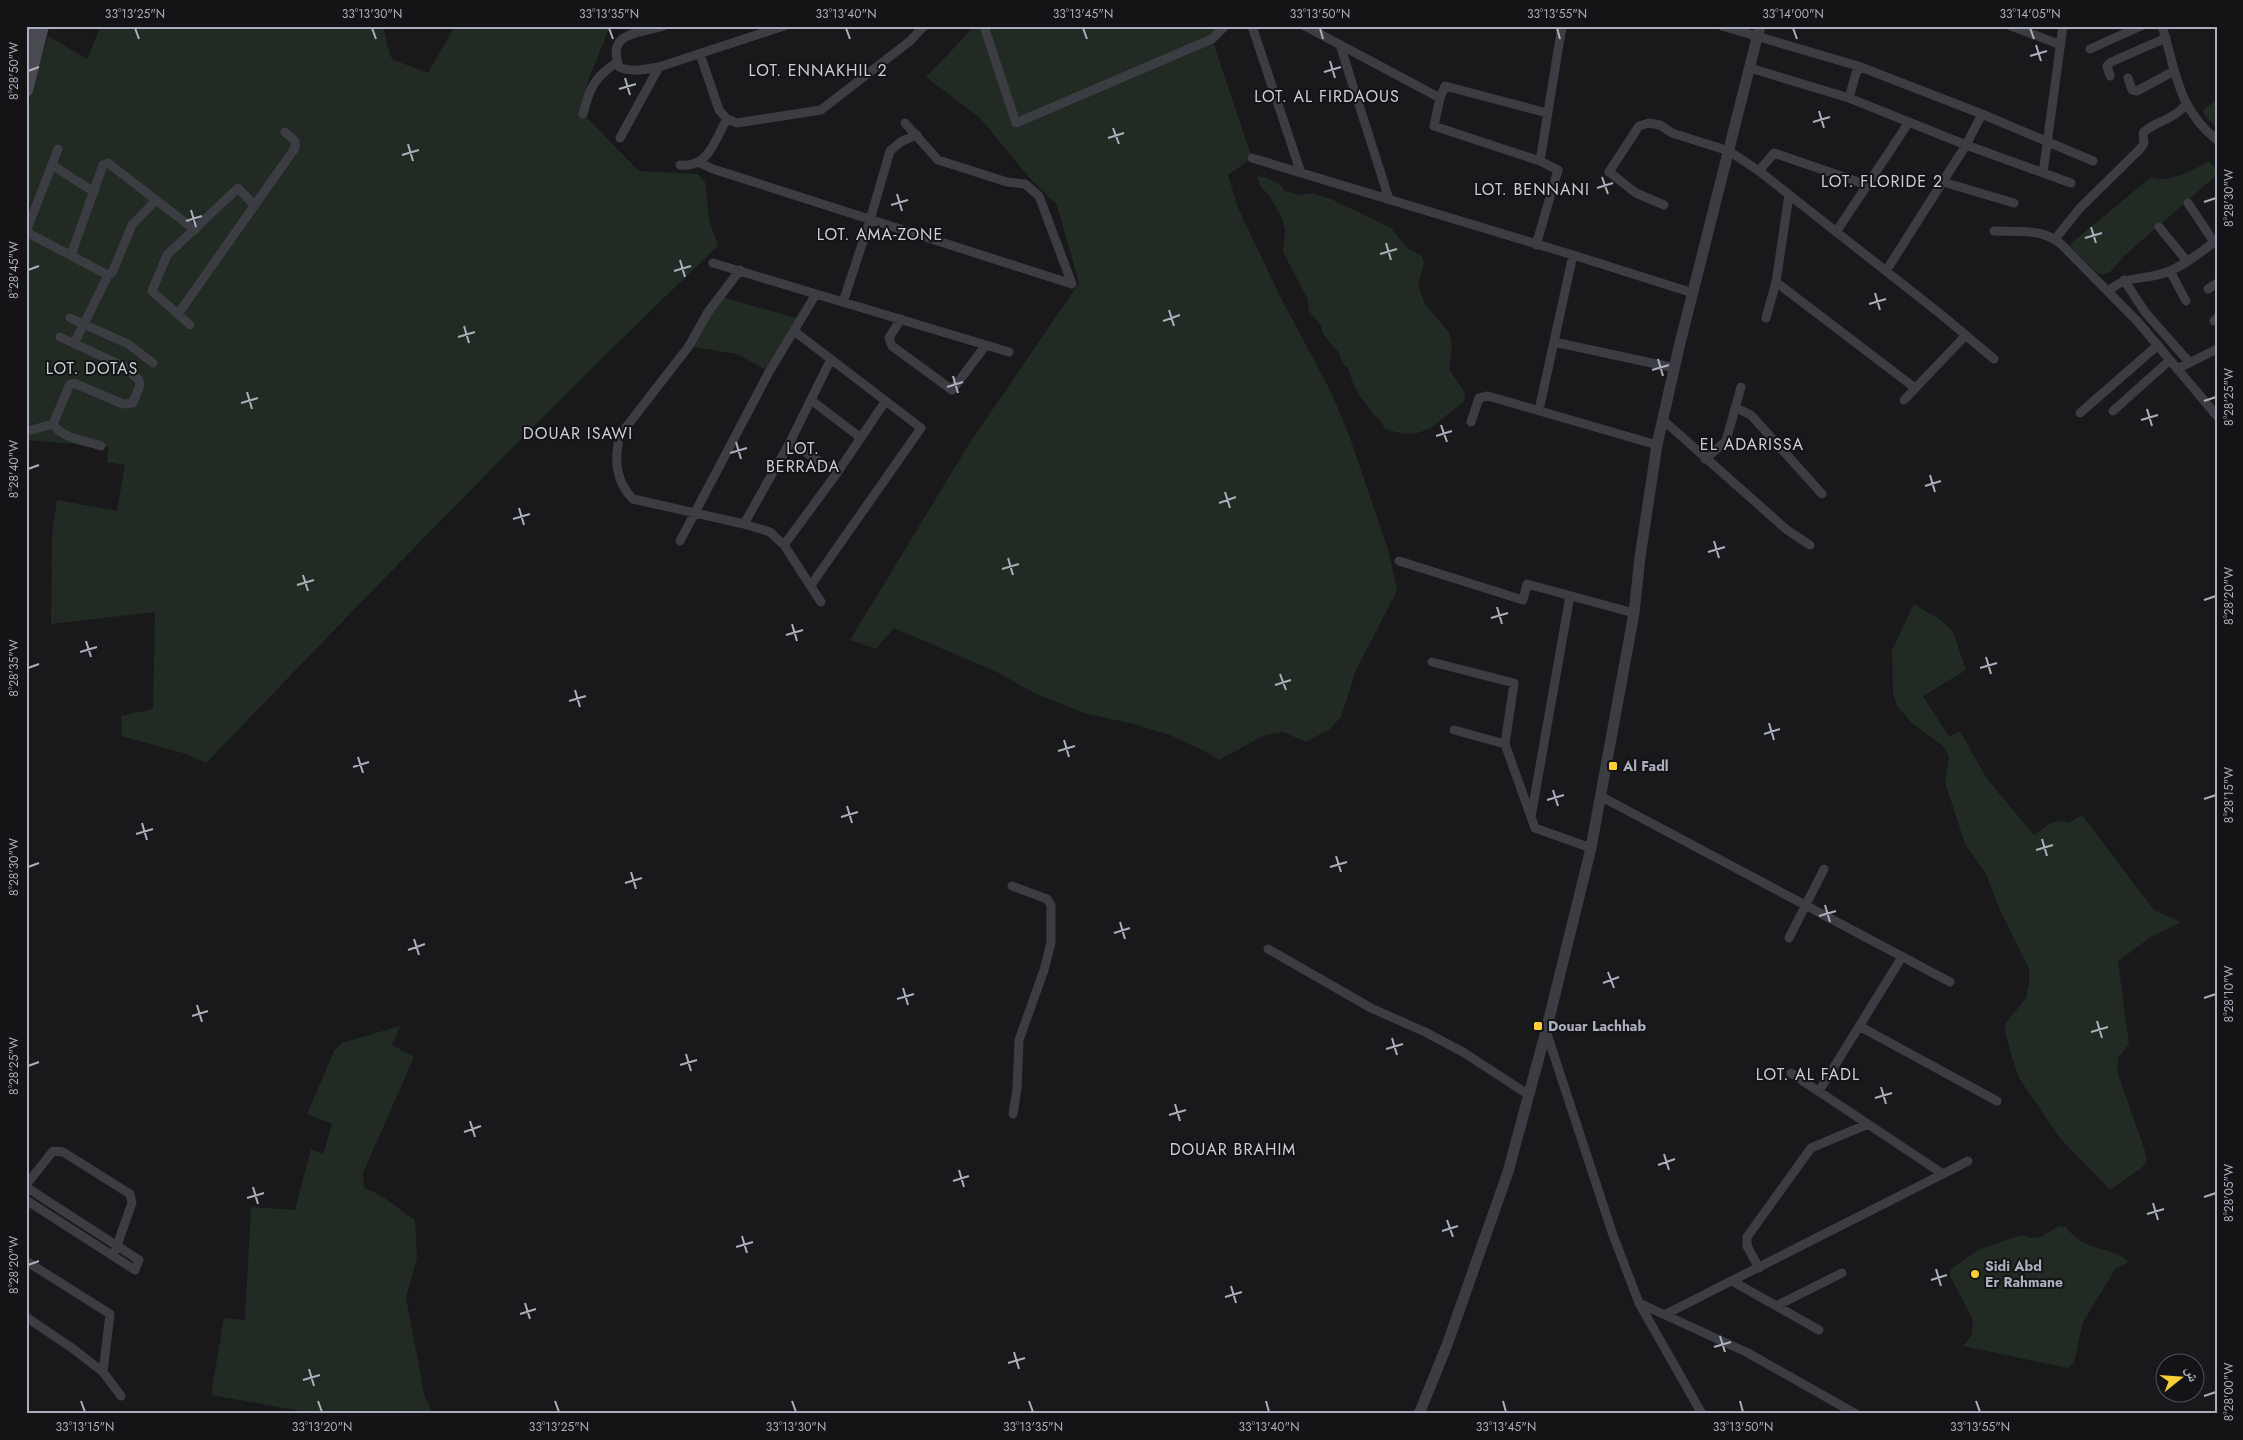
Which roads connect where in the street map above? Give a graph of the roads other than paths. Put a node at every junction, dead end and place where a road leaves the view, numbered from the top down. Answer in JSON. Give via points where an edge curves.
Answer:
{"nodes":[{"id":1,"x":42,"y":26,"type":"edge"},
{"id":2,"x":663,"y":26,"type":"edge"},
{"id":3,"x":784,"y":26,"type":"edge"},
{"id":4,"x":924,"y":26,"type":"edge"},
{"id":5,"x":984,"y":26,"type":"edge"},
{"id":6,"x":1225,"y":26,"type":"edge"},
{"id":7,"x":1305,"y":26,"type":"edge"},
{"id":8,"x":1562,"y":26,"type":"edge"},
{"id":9,"x":1722,"y":26,"type":"edge"},
{"id":10,"x":2011,"y":26,"type":"edge"},
{"id":11,"x":2063,"y":26,"type":"edge"},
{"id":12,"x":2141,"y":26,"type":"edge"},
{"id":13,"x":2162,"y":26,"type":"edge"},
{"id":14,"x":1254,"y":27,"type":"edge"},
{"id":15,"x":1758,"y":31,"type":"edge"},
{"id":16,"x":31,"y":38,"type":"edge"},
{"id":17,"x":2166,"y":38,"type":"junction"},
{"id":18,"x":1340,"y":45,"type":"junction"},
{"id":19,"x":2061,"y":45,"type":"junction"},
{"id":20,"x":2090,"y":49,"type":"dead end"},
{"id":21,"x":700,"y":54,"type":"junction"},
{"id":22,"x":617,"y":62,"type":"junction"},
{"id":23,"x":1858,"y":66,"type":"junction"},
{"id":24,"x":659,"y":67,"type":"junction"},
{"id":25,"x":1750,"y":68,"type":"junction"},
{"id":26,"x":29,"y":70,"type":"edge"},
{"id":27,"x":2174,"y":71,"type":"junction"},
{"id":28,"x":2110,"y":76,"type":"dead end"},
{"id":29,"x":2128,"y":78,"type":"dead end"},
{"id":30,"x":26,"y":90,"type":"edge"},
{"id":31,"x":1440,"y":98,"type":"junction"},
{"id":32,"x":1848,"y":98,"type":"junction"},
{"id":33,"x":2186,"y":104,"type":"junction"},
{"id":34,"x":1548,"y":113,"type":"junction"},
{"id":35,"x":583,"y":114,"type":"dead end"},
{"id":36,"x":1982,"y":114,"type":"junction"},
{"id":37,"x":727,"y":119,"type":"junction"},
{"id":38,"x":1909,"y":122,"type":"junction"},
{"id":39,"x":905,"y":123,"type":"dead end"},
{"id":40,"x":285,"y":132,"type":"dead end"},
{"id":41,"x":917,"y":135,"type":"junction"},
{"id":42,"x":620,"y":138,"type":"dead end"},
{"id":43,"x":2217,"y":140,"type":"edge"},
{"id":44,"x":2047,"y":141,"type":"junction"},
{"id":45,"x":1966,"y":145,"type":"junction"},
{"id":46,"x":58,"y":149,"type":"dead end"},
{"id":47,"x":1729,"y":151,"type":"junction"},
{"id":48,"x":1252,"y":158,"type":"dead end"},
{"id":49,"x":2093,"y":161,"type":"dead end"},
{"id":50,"x":1540,"y":162,"type":"junction"},
{"id":51,"x":700,"y":163,"type":"junction"},
{"id":52,"x":680,"y":165,"type":"dead end"},
{"id":53,"x":52,"y":166,"type":"junction"},
{"id":54,"x":1759,"y":171,"type":"junction"},
{"id":55,"x":1301,"y":173,"type":"junction"},
{"id":56,"x":2043,"y":173,"type":"junction"},
{"id":57,"x":1943,"y":182,"type":"junction"},
{"id":58,"x":2071,"y":183,"type":"dead end"},
{"id":59,"x":1868,"y":185,"type":"junction"},
{"id":60,"x":94,"y":192,"type":"junction"},
{"id":61,"x":1789,"y":195,"type":"junction"},
{"id":62,"x":156,"y":200,"type":"junction"},
{"id":63,"x":1389,"y":200,"type":"junction"},
{"id":64,"x":2014,"y":203,"type":"dead end"},
{"id":65,"x":2188,"y":203,"type":"dead end"},
{"id":66,"x":254,"y":205,"type":"junction"},
{"id":67,"x":1664,"y":205,"type":"dead end"},
{"id":68,"x":870,"y":220,"type":"junction"},
{"id":69,"x":2159,"y":227,"type":"dead end"},
{"id":70,"x":194,"y":230,"type":"junction"},
{"id":71,"x":1994,"y":231,"type":"dead end"},
{"id":72,"x":26,"y":232,"type":"edge"},
{"id":73,"x":1836,"y":232,"type":"junction"},
{"id":74,"x":2055,"y":239,"type":"junction"},
{"id":75,"x":2215,"y":241,"type":"edge"},
{"id":76,"x":1536,"y":245,"type":"junction"},
{"id":77,"x":1574,"y":255,"type":"junction"},
{"id":78,"x":71,"y":256,"type":"junction"},
{"id":79,"x":2186,"y":260,"type":"junction"},
{"id":80,"x":713,"y":263,"type":"dead end"},
{"id":81,"x":740,"y":270,"type":"junction"},
{"id":82,"x":2170,"y":271,"type":"junction"},
{"id":83,"x":1886,"y":272,"type":"junction"},
{"id":84,"x":108,"y":275,"type":"junction"},
{"id":85,"x":2124,"y":280,"type":"junction"},
{"id":86,"x":1776,"y":282,"type":"junction"},
{"id":87,"x":2217,"y":283,"type":"edge"},
{"id":88,"x":2208,"y":289,"type":"dead end"},
{"id":89,"x":2109,"y":291,"type":"junction"},
{"id":90,"x":1693,"y":293,"type":"junction"},
{"id":91,"x":816,"y":294,"type":"junction"},
{"id":92,"x":2186,"y":301,"type":"dead end"},
{"id":93,"x":843,"y":302,"type":"junction"},
{"id":94,"x":178,"y":314,"type":"junction"},
{"id":95,"x":70,"y":318,"type":"dead end"},
{"id":96,"x":1766,"y":318,"type":"dead end"},
{"id":97,"x":900,"y":319,"type":"junction"},
{"id":98,"x":83,"y":324,"type":"junction"},
{"id":99,"x":190,"y":325,"type":"dead end"},
{"id":100,"x":794,"y":331,"type":"junction"},
{"id":101,"x":1966,"y":335,"type":"junction"},
{"id":102,"x":60,"y":338,"type":"dead end"},
{"id":103,"x":1554,"y":342,"type":"junction"},
{"id":104,"x":74,"y":344,"type":"junction"},
{"id":105,"x":986,"y":345,"type":"junction"},
{"id":106,"x":2158,"y":346,"type":"junction"},
{"id":107,"x":2217,"y":348,"type":"edge"},
{"id":108,"x":1009,"y":352,"type":"dead end"},
{"id":109,"x":831,"y":359,"type":"junction"},
{"id":110,"x":1994,"y":359,"type":"dead end"},
{"id":111,"x":2170,"y":360,"type":"junction"},
{"id":112,"x":2190,"y":362,"type":"junction"},
{"id":113,"x":153,"y":363,"type":"dead end"},
{"id":114,"x":1675,"y":368,"type":"junction"},
{"id":115,"x":2177,"y":369,"type":"junction"},
{"id":116,"x":1741,"y":387,"type":"dead end"},
{"id":117,"x":1916,"y":388,"type":"junction"},
{"id":118,"x":811,"y":400,"type":"junction"},
{"id":119,"x":1904,"y":400,"type":"dead end"},
{"id":120,"x":886,"y":402,"type":"junction"},
{"id":121,"x":1736,"y":408,"type":"junction"},
{"id":122,"x":1539,"y":410,"type":"junction"},
{"id":123,"x":2113,"y":411,"type":"dead end"},
{"id":124,"x":2080,"y":413,"type":"dead end"},
{"id":125,"x":2217,"y":416,"type":"edge"},
{"id":126,"x":1663,"y":420,"type":"junction"},
{"id":127,"x":1471,"y":422,"type":"dead end"},
{"id":128,"x":53,"y":424,"type":"junction"},
{"id":129,"x":28,"y":432,"type":"dead end"},
{"id":130,"x":861,"y":438,"type":"junction"},
{"id":131,"x":790,"y":442,"type":"junction"},
{"id":132,"x":101,"y":446,"type":"dead end"},
{"id":133,"x":1657,"y":446,"type":"junction"},
{"id":134,"x":1705,"y":459,"type":"junction"},
{"id":135,"x":837,"y":474,"type":"junction"},
{"id":136,"x":1822,"y":494,"type":"dead end"},
{"id":137,"x":694,"y":513,"type":"junction"},
{"id":138,"x":744,"y":524,"type":"junction"},
{"id":139,"x":680,"y":541,"type":"dead end"},
{"id":140,"x":784,"y":545,"type":"junction"},
{"id":141,"x":1810,"y":545,"type":"dead end"},
{"id":142,"x":1399,"y":561,"type":"dead end"},
{"id":143,"x":811,"y":585,"type":"junction"},
{"id":144,"x":1570,"y":596,"type":"junction"},
{"id":145,"x":821,"y":602,"type":"dead end"},
{"id":146,"x":1634,"y":612,"type":"junction"},
{"id":147,"x":1432,"y":662,"type":"dead end"},
{"id":148,"x":1454,"y":730,"type":"dead end"},
{"id":149,"x":1505,"y":744,"type":"junction"},
{"id":150,"x":1602,"y":797,"type":"junction"},
{"id":151,"x":1531,"y":817,"type":"junction"},
{"id":152,"x":1591,"y":848,"type":"junction"},
{"id":153,"x":1824,"y":869,"type":"dead end"},
{"id":154,"x":1012,"y":886,"type":"dead end"},
{"id":155,"x":1805,"y":906,"type":"junction"},
{"id":156,"x":1789,"y":938,"type":"dead end"},
{"id":157,"x":1268,"y":949,"type":"dead end"},
{"id":158,"x":1902,"y":957,"type":"junction"},
{"id":159,"x":1950,"y":982,"type":"dead end"},
{"id":160,"x":1859,"y":1026,"type":"junction"},
{"id":161,"x":1546,"y":1031,"type":"junction"},
{"id":162,"x":1791,"y":1072,"type":"dead end"},
{"id":163,"x":1819,"y":1091,"type":"junction"},
{"id":164,"x":1529,"y":1094,"type":"junction"},
{"id":165,"x":1997,"y":1101,"type":"dead end"},
{"id":166,"x":1013,"y":1114,"type":"dead end"},
{"id":167,"x":1868,"y":1124,"type":"junction"},
{"id":168,"x":1968,"y":1161,"type":"dead end"},
{"id":169,"x":1943,"y":1174,"type":"junction"},
{"id":170,"x":26,"y":1186,"type":"edge"},
{"id":171,"x":26,"y":1200,"type":"edge"},
{"id":172,"x":117,"y":1247,"type":"junction"},
{"id":173,"x":112,"y":1256,"type":"junction"},
{"id":174,"x":26,"y":1261,"type":"edge"},
{"id":175,"x":1759,"y":1268,"type":"junction"},
{"id":176,"x":1842,"y":1273,"type":"dead end"},
{"id":177,"x":1732,"y":1281,"type":"junction"},
{"id":178,"x":1639,"y":1303,"type":"junction"},
{"id":179,"x":1776,"y":1306,"type":"junction"},
{"id":180,"x":1666,"y":1314,"type":"junction"},
{"id":181,"x":26,"y":1317,"type":"edge"},
{"id":182,"x":1819,"y":1330,"type":"dead end"},
{"id":183,"x":103,"y":1372,"type":"junction"},
{"id":184,"x":121,"y":1396,"type":"dead end"},
{"id":185,"x":1418,"y":1414,"type":"edge"},
{"id":186,"x":1702,"y":1414,"type":"edge"},
{"id":187,"x":1856,"y":1414,"type":"edge"}],
"edges":[{"from":1,"to":16,"type":"main road"},
{"from":2,"to":22,"type":"street","via":[[622,38],[618,43]]},
{"from":3,"to":21,"type":"street"},
{"from":4,"to":37,"type":"street","via":[[910,42],[821,110],[738,123]]},
{"from":5,"to":6,"type":"street","via":[[1016,124],[1212,39]]},
{"from":7,"to":18,"type":"street"},
{"from":8,"to":34,"type":"street"},
{"from":9,"to":15,"type":"street"},
{"from":10,"to":19,"type":"street"},
{"from":11,"to":19,"type":"street"},
{"from":12,"to":20,"type":"street"},
{"from":13,"to":17,"type":"street"},
{"from":14,"to":55,"type":"street"},
{"from":15,"to":23,"type":"street"},
{"from":15,"to":25,"type":"street"},
{"from":16,"to":26,"type":"main road"},
{"from":17,"to":27,"type":"street"},
{"from":17,"to":28,"type":"street","via":[[2111,62],[2107,66]]},
{"from":18,"to":31,"type":"street"},
{"from":18,"to":63,"type":"street"},
{"from":19,"to":44,"type":"street"},
{"from":21,"to":24,"type":"street"},
{"from":21,"to":37,"type":"street","via":[[719,110]]},
{"from":22,"to":24,"type":"street","via":[[625,70]]},
{"from":22,"to":35,"type":"street","via":[[601,73],[588,93]]},
{"from":23,"to":32,"type":"street"},
{"from":23,"to":36,"type":"street"},
{"from":24,"to":42,"type":"street"},
{"from":25,"to":32,"type":"street"},
{"from":25,"to":47,"type":"street"},
{"from":26,"to":30,"type":"main road"},
{"from":27,"to":29,"type":"street","via":[[2137,91],[2132,90]]},
{"from":27,"to":33,"type":"street"},
{"from":31,"to":34,"type":"street","via":[[1445,86]]},
{"from":31,"to":50,"type":"street","via":[[1434,126]]},
{"from":32,"to":38,"type":"street"},
{"from":33,"to":43,"type":"street","via":[[2197,121]]},
{"from":33,"to":74,"type":"street","via":[[2173,117],[2143,133],[2141,148],[2080,208]]},
{"from":34,"to":50,"type":"street"},
{"from":36,"to":44,"type":"street"},
{"from":36,"to":45,"type":"street"},
{"from":37,"to":51,"type":"street"},
{"from":38,"to":45,"type":"street"},
{"from":38,"to":59,"type":"street"},
{"from":39,"to":41,"type":"street"},
{"from":40,"to":66,"type":"street","via":[[292,136],[295,148]]},
{"from":41,"to":68,"type":"street","via":[[890,151]]},
{"from":41,"to":68,"type":"street","via":[[938,160],[1007,182],[1025,184],[1039,196],[1072,284]]},
{"from":44,"to":49,"type":"street"},
{"from":44,"to":56,"type":"street"},
{"from":45,"to":56,"type":"street"},
{"from":45,"to":57,"type":"street"},
{"from":46,"to":53,"type":"street"},
{"from":47,"to":54,"type":"street"},
{"from":47,"to":67,"type":"street","via":[[1672,133],[1660,125],[1649,122],[1639,126],[1609,172],[1636,193]]},
{"from":47,"to":90,"type":"street"},
{"from":48,"to":55,"type":"street"},
{"from":50,"to":76,"type":"street","via":[[1558,170]]},
{"from":51,"to":52,"type":"street"},
{"from":51,"to":68,"type":"street"},
{"from":53,"to":60,"type":"street"},
{"from":53,"to":72,"type":"street"},
{"from":54,"to":59,"type":"street","via":[[1774,153]]},
{"from":54,"to":61,"type":"street"},
{"from":55,"to":63,"type":"street"},
{"from":56,"to":58,"type":"street"},
{"from":57,"to":64,"type":"street"},
{"from":57,"to":83,"type":"street"},
{"from":59,"to":73,"type":"street"},
{"from":60,"to":62,"type":"street","via":[[104,164],[108,163]]},
{"from":60,"to":78,"type":"street"},
{"from":61,"to":73,"type":"street"},
{"from":61,"to":86,"type":"street"},
{"from":62,"to":70,"type":"street"},
{"from":62,"to":84,"type":"street","via":[[132,224],[112,273]]},
{"from":63,"to":76,"type":"street"},
{"from":65,"to":75,"type":"street"},
{"from":66,"to":70,"type":"street","via":[[238,188]]},
{"from":66,"to":94,"type":"street"},
{"from":68,"to":93,"type":"street"},
{"from":69,"to":79,"type":"street"},
{"from":70,"to":94,"type":"street","via":[[167,255],[152,291]]},
{"from":71,"to":74,"type":"street","via":[[2040,232]]},
{"from":72,"to":78,"type":"street"},
{"from":73,"to":83,"type":"street"},
{"from":74,"to":89,"type":"street"},
{"from":75,"to":79,"type":"street"},
{"from":76,"to":77,"type":"street"},
{"from":77,"to":90,"type":"street"},
{"from":77,"to":103,"type":"street"},
{"from":78,"to":84,"type":"street"},
{"from":79,"to":82,"type":"street"},
{"from":80,"to":81,"type":"street"},
{"from":81,"to":91,"type":"street"},
{"from":81,"to":137,"type":"street","via":[[708,312],[689,346],[620,435],[616,451],[623,490],[633,499]]},
{"from":82,"to":85,"type":"street","via":[[2154,277]]},
{"from":82,"to":92,"type":"street"},
{"from":83,"to":101,"type":"street"},
{"from":84,"to":98,"type":"street"},
{"from":85,"to":89,"type":"street"},
{"from":85,"to":112,"type":"street","via":[[2146,312]]},
{"from":86,"to":96,"type":"street"},
{"from":86,"to":117,"type":"street"},
{"from":87,"to":88,"type":"street"},
{"from":89,"to":106,"type":"street"},
{"from":90,"to":114,"type":"street"},
{"from":91,"to":93,"type":"street"},
{"from":91,"to":100,"type":"street"},
{"from":93,"to":97,"type":"street"},
{"from":94,"to":99,"type":"street"},
{"from":95,"to":98,"type":"street"},
{"from":97,"to":105,"type":"street"},
{"from":97,"to":105,"type":"street","via":[[889,338],[892,346],[952,390]]},
{"from":98,"to":104,"type":"street"},
{"from":98,"to":113,"type":"street","via":[[128,344]]},
{"from":100,"to":109,"type":"street"},
{"from":100,"to":137,"type":"street"},
{"from":101,"to":110,"type":"street"},
{"from":101,"to":117,"type":"street"},
{"from":102,"to":104,"type":"street"},
{"from":103,"to":114,"type":"street"},
{"from":103,"to":122,"type":"street"},
{"from":104,"to":128,"type":"street","via":[[123,366],[139,380],[140,385],[133,403],[123,404],[70,384]]},
{"from":105,"to":108,"type":"street"},
{"from":106,"to":111,"type":"street"},
{"from":106,"to":124,"type":"street"},
{"from":107,"to":112,"type":"street"},
{"from":109,"to":118,"type":"street"},
{"from":109,"to":120,"type":"street"},
{"from":111,"to":115,"type":"street"},
{"from":111,"to":123,"type":"street"},
{"from":112,"to":115,"type":"street"},
{"from":114,"to":126,"type":"street"},
{"from":115,"to":125,"type":"street"},
{"from":116,"to":121,"type":"street"},
{"from":117,"to":119,"type":"street"},
{"from":118,"to":130,"type":"street"},
{"from":118,"to":131,"type":"street"},
{"from":120,"to":130,"type":"street"},
{"from":120,"to":143,"type":"street","via":[[921,428]]},
{"from":121,"to":134,"type":"street","via":[[1726,441]]},
{"from":121,"to":136,"type":"street","via":[[1751,415]]},
{"from":122,"to":127,"type":"street","via":[[1488,396],[1479,398]]},
{"from":122,"to":133,"type":"street"},
{"from":126,"to":133,"type":"street"},
{"from":126,"to":134,"type":"street"},
{"from":128,"to":129,"type":"street"},
{"from":128,"to":132,"type":"street","via":[[62,433]]},
{"from":130,"to":135,"type":"street"},
{"from":131,"to":135,"type":"street"},
{"from":131,"to":138,"type":"street"},
{"from":133,"to":146,"type":"street"},
{"from":134,"to":141,"type":"street","via":[[1787,530]]},
{"from":135,"to":140,"type":"street"},
{"from":137,"to":138,"type":"street"},
{"from":137,"to":139,"type":"street"},
{"from":138,"to":140,"type":"street","via":[[770,532]]},
{"from":140,"to":143,"type":"street"},
{"from":142,"to":144,"type":"street","via":[[1523,600],[1527,584]]},
{"from":143,"to":145,"type":"street"},
{"from":144,"to":146,"type":"street"},
{"from":144,"to":151,"type":"street"},
{"from":146,"to":150,"type":"street"},
{"from":147,"to":149,"type":"street","via":[[1514,683]]},
{"from":148,"to":149,"type":"street"},
{"from":149,"to":151,"type":"street"},
{"from":150,"to":152,"type":"street"},
{"from":150,"to":155,"type":"street"},
{"from":151,"to":152,"type":"street","via":[[1535,828]]},
{"from":152,"to":161,"type":"street"},
{"from":153,"to":155,"type":"street"},
{"from":154,"to":166,"type":"street","via":[[1047,900],[1051,906],[1051,943],[1019,1040]]},
{"from":155,"to":156,"type":"street"},
{"from":155,"to":158,"type":"street"},
{"from":157,"to":164,"type":"street","via":[[1371,1008],[1463,1052]]},
{"from":158,"to":159,"type":"street"},
{"from":158,"to":160,"type":"street"},
{"from":160,"to":163,"type":"street"},
{"from":160,"to":165,"type":"street"},
{"from":161,"to":164,"type":"street"},
{"from":161,"to":178,"type":"street"},
{"from":162,"to":163,"type":"street"},
{"from":163,"to":167,"type":"street"},
{"from":164,"to":185,"type":"street","via":[[1508,1172],[1484,1242]]},
{"from":167,"to":169,"type":"street"},
{"from":167,"to":175,"type":"street","via":[[1811,1148],[1747,1238],[1747,1246]]},
{"from":168,"to":169,"type":"street"},
{"from":169,"to":175,"type":"street"},
{"from":170,"to":172,"type":"street"},
{"from":170,"to":172,"type":"street","via":[[53,1152],[63,1152],[130,1194],[132,1202]]},
{"from":171,"to":173,"type":"street"},
{"from":172,"to":173,"type":"street"},
{"from":172,"to":173,"type":"street","via":[[139,1260],[135,1270]]},
{"from":174,"to":183,"type":"street","via":[[110,1314]]},
{"from":175,"to":177,"type":"street"},
{"from":176,"to":179,"type":"street"},
{"from":177,"to":179,"type":"street"},
{"from":177,"to":180,"type":"street"},
{"from":178,"to":180,"type":"street"},
{"from":178,"to":186,"type":"street"},
{"from":179,"to":182,"type":"street"},
{"from":180,"to":187,"type":"street","via":[[1748,1353]]},
{"from":181,"to":183,"type":"street"},
{"from":183,"to":184,"type":"street"}]}
